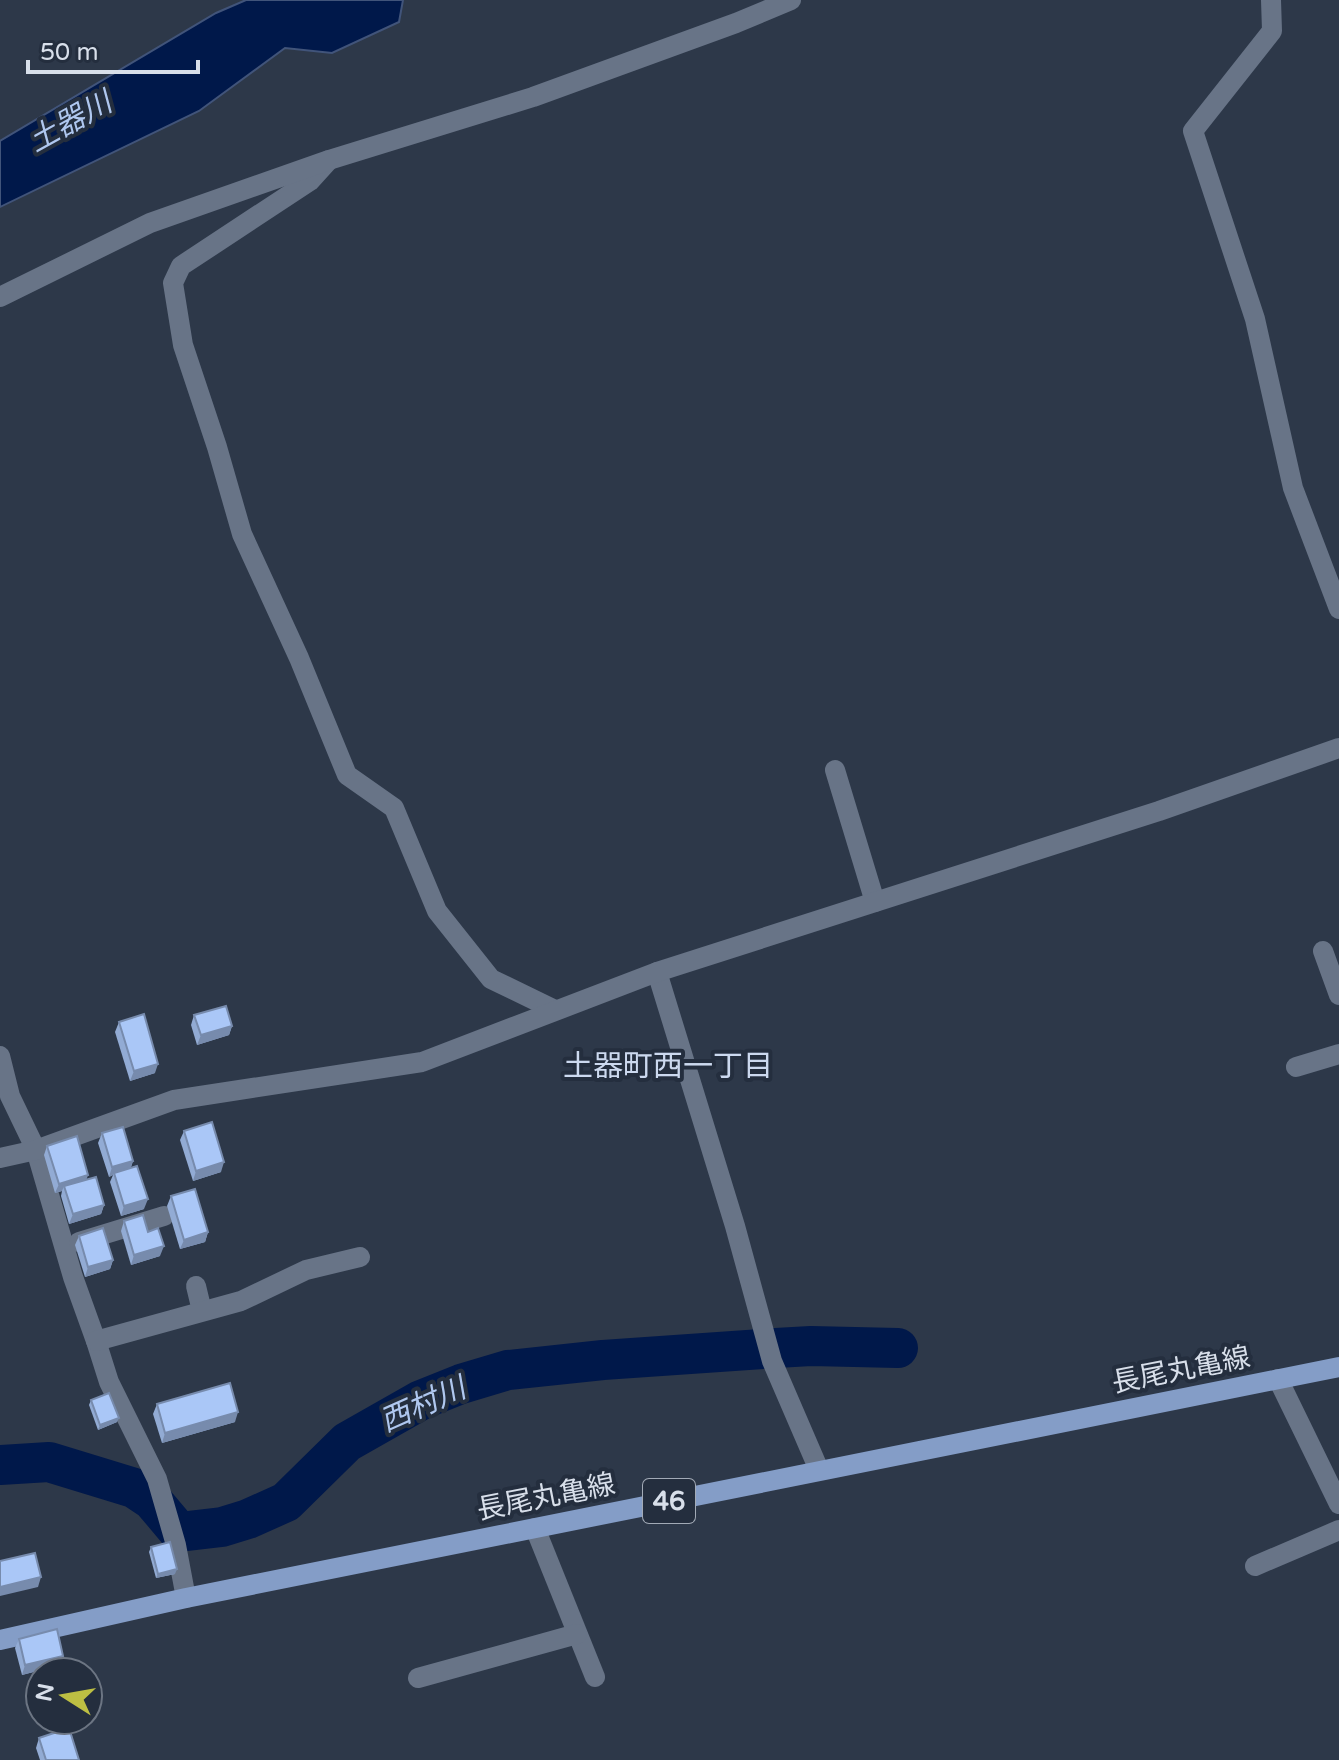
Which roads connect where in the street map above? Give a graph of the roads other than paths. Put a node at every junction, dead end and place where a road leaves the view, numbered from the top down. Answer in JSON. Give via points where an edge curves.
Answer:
{"nodes":[{"id":1,"x":791,"y":0,"type":"edge"},
{"id":2,"x":1271,"y":0,"type":"edge"},
{"id":3,"x":329,"y":160,"type":"junction"},
{"id":4,"x":0,"y":297,"type":"edge"},
{"id":5,"x":1339,"y":609,"type":"edge"},
{"id":6,"x":1339,"y":748,"type":"edge"},
{"id":7,"x":835,"y":770,"type":"dead end"},
{"id":8,"x":875,"y":902,"type":"junction"},
{"id":9,"x":1323,"y":951,"type":"dead end"},
{"id":10,"x":657,"y":972,"type":"junction"},
{"id":11,"x":1339,"y":995,"type":"edge"},
{"id":12,"x":555,"y":1010,"type":"junction"},
{"id":13,"x":1339,"y":1054,"type":"edge"},
{"id":14,"x":0,"y":1056,"type":"edge"},
{"id":15,"x":1296,"y":1067,"type":"dead end"},
{"id":16,"x":36,"y":1150,"type":"junction"},
{"id":17,"x":0,"y":1158,"type":"edge"},
{"id":18,"x":164,"y":1216,"type":"dead end"},
{"id":19,"x":64,"y":1247,"type":"junction"},
{"id":20,"x":360,"y":1257,"type":"dead end"},
{"id":21,"x":196,"y":1286,"type":"dead end"},
{"id":22,"x":202,"y":1311,"type":"junction"},
{"id":23,"x":96,"y":1341,"type":"junction"},
{"id":24,"x":1339,"y":1367,"type":"edge"},
{"id":25,"x":1278,"y":1379,"type":"junction"},
{"id":26,"x":819,"y":1470,"type":"junction"},
{"id":27,"x":1339,"y":1504,"type":"edge"},
{"id":28,"x":535,"y":1528,"type":"junction"},
{"id":29,"x":1339,"y":1530,"type":"edge"},
{"id":30,"x":1255,"y":1566,"type":"dead end"},
{"id":31,"x":186,"y":1598,"type":"junction"},
{"id":32,"x":577,"y":1634,"type":"junction"},
{"id":33,"x":0,"y":1640,"type":"edge"},
{"id":34,"x":595,"y":1677,"type":"dead end"},
{"id":35,"x":418,"y":1678,"type":"dead end"}],
"edges":[{"from":1,"to":3,"type":"street","via":[[533,97]]},
{"from":2,"to":5,"type":"street","via":[[1272,31],[1193,131],[1255,319],[1293,488]]},
{"from":3,"to":4,"type":"street","via":[[150,223]]},
{"from":3,"to":12,"type":"street","via":[[310,181],[181,266],[173,283],[183,345],[242,534],[347,775],[394,808],[437,911],[491,979]]},
{"from":6,"to":8,"type":"street"},
{"from":7,"to":8,"type":"street"},
{"from":8,"to":10,"type":"street"},
{"from":9,"to":11,"type":"street"},
{"from":10,"to":12,"type":"street"},
{"from":10,"to":26,"type":"street","via":[[772,1361]]},
{"from":12,"to":16,"type":"street","via":[[422,1062],[174,1100]]},
{"from":13,"to":15,"type":"street"},
{"from":14,"to":16,"type":"street","via":[[10,1096]]},
{"from":16,"to":17,"type":"street"},
{"from":16,"to":19,"type":"street"},
{"from":18,"to":19,"type":"street"},
{"from":19,"to":23,"type":"street"},
{"from":20,"to":22,"type":"street","via":[[302,1261],[241,1301]]},
{"from":21,"to":22,"type":"street"},
{"from":22,"to":23,"type":"street"},
{"from":23,"to":31,"type":"street","via":[[109,1382],[157,1479]]},
{"from":24,"to":25,"type":"main road","name":"長尾丸亀線","number":"46"},
{"from":25,"to":26,"type":"main road","name":"長尾丸亀線","number":"46"},
{"from":25,"to":27,"type":"street"},
{"from":26,"to":28,"type":"main road","name":"長尾丸亀線","number":"46"},
{"from":28,"to":31,"type":"main road","name":"長尾丸亀線","number":"46"},
{"from":28,"to":32,"type":"street"},
{"from":29,"to":30,"type":"street"},
{"from":31,"to":33,"type":"main road","name":"長尾丸亀線","number":"46"},
{"from":32,"to":34,"type":"street"},
{"from":32,"to":35,"type":"street"}]}
